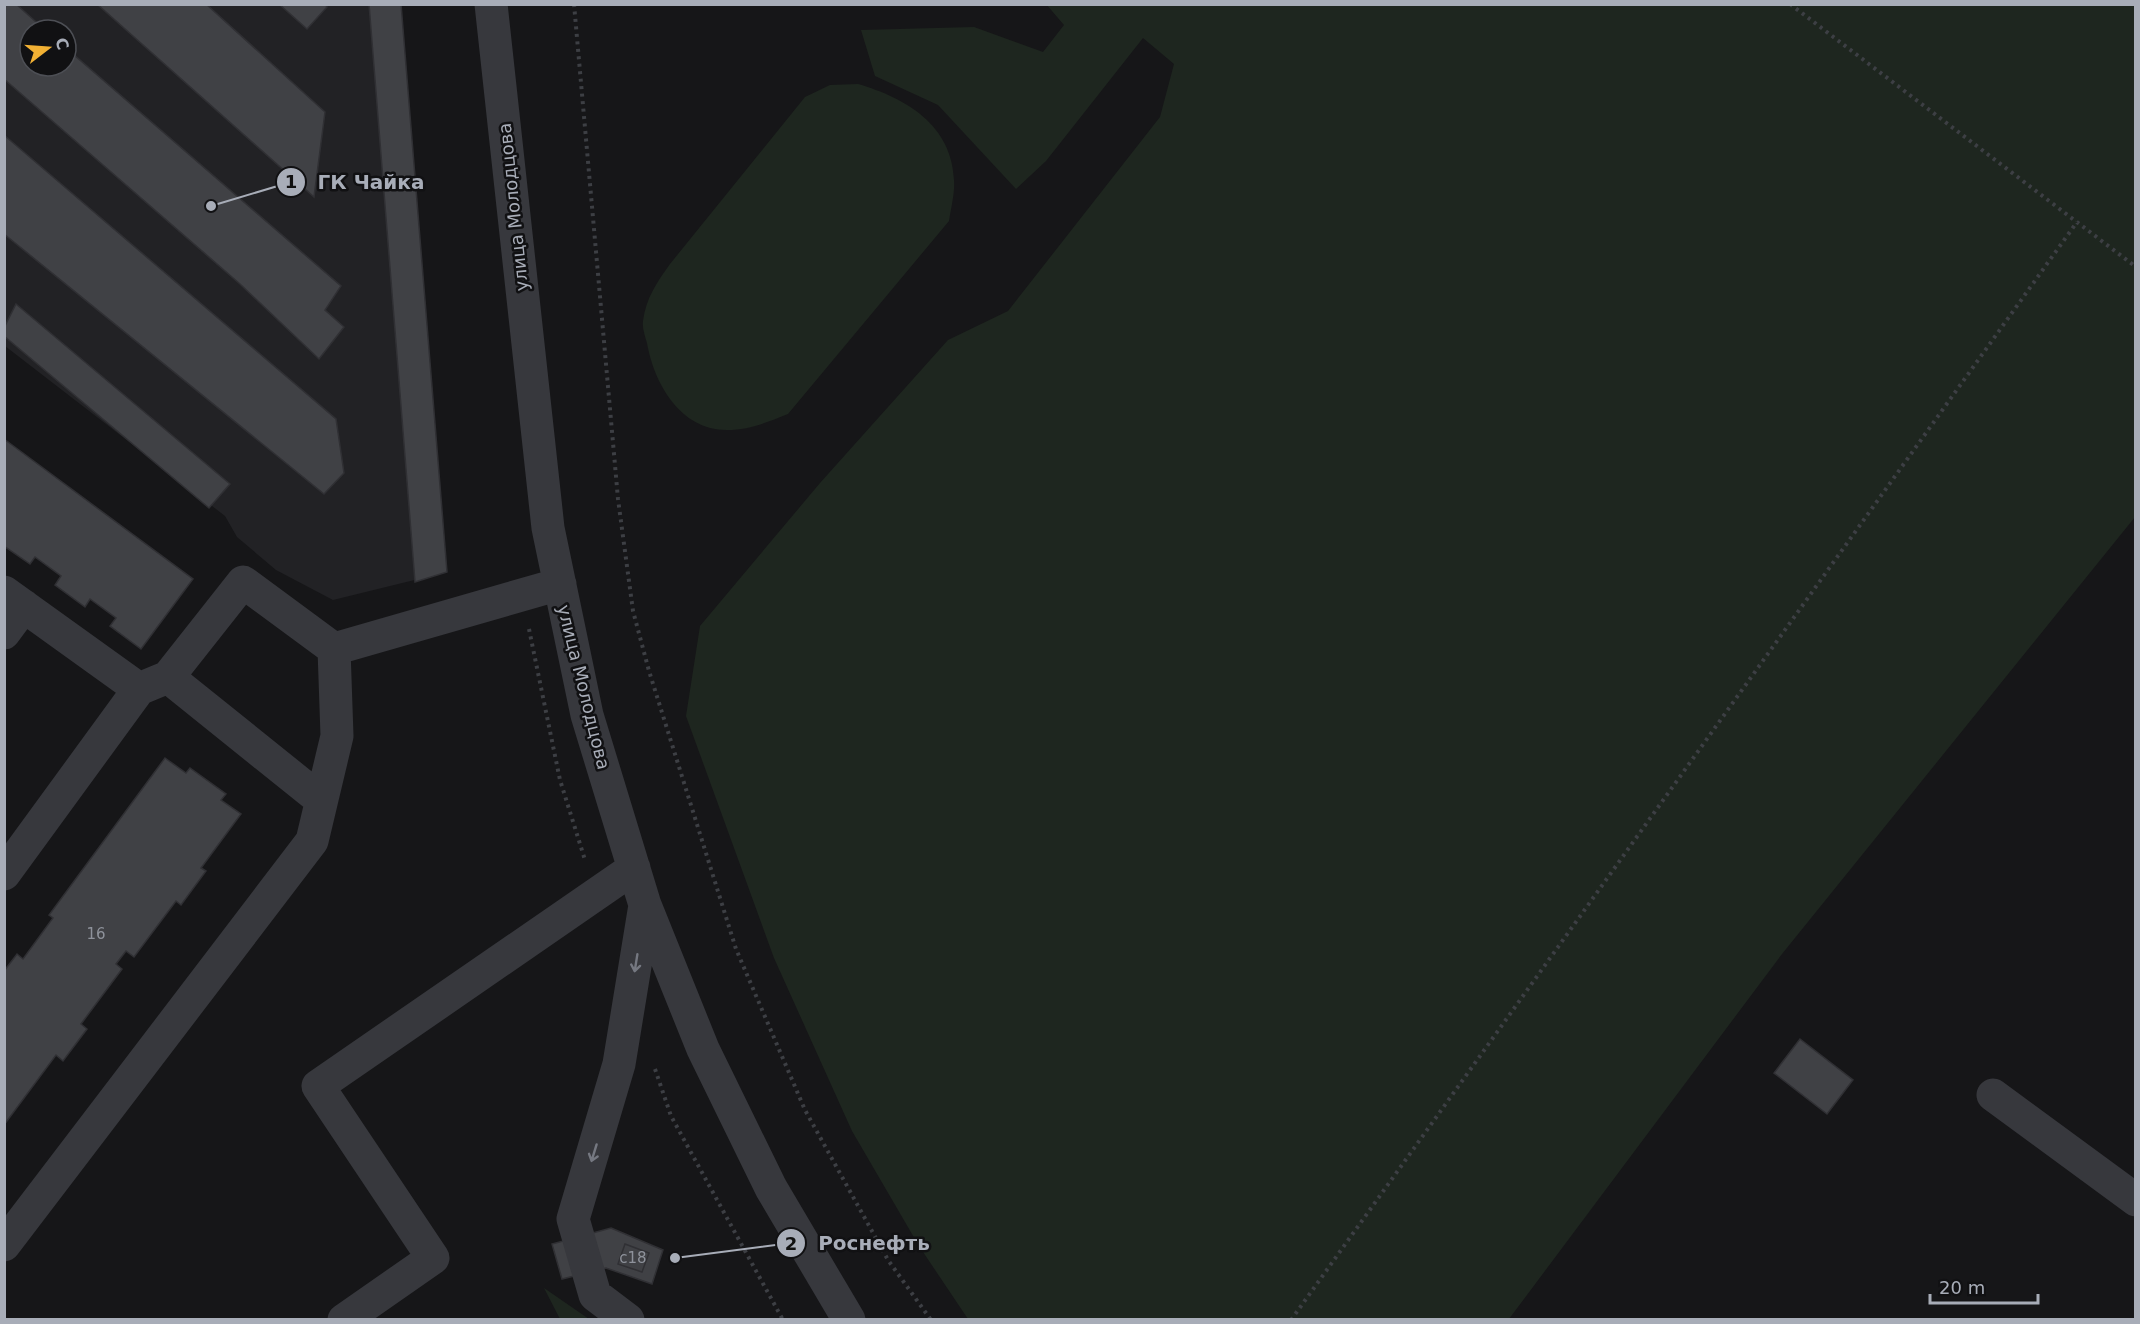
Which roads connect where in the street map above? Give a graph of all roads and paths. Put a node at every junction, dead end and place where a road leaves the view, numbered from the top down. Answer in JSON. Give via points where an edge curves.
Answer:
{"nodes":[{"id":1,"x":491,"y":4,"type":"edge"},
{"id":2,"x":574,"y":4,"type":"edge"},
{"id":3,"x":1790,"y":4,"type":"edge"},
{"id":4,"x":2077,"y":222,"type":"junction"},
{"id":5,"x":2136,"y":267,"type":"edge"},
{"id":6,"x":560,"y":584,"type":"junction"},
{"id":7,"x":14,"y":599,"type":"edge"},
{"id":8,"x":4,"y":633,"type":"edge"},
{"id":9,"x":334,"y":649,"type":"junction"},
{"id":10,"x":154,"y":683,"type":"junction"},
{"id":11,"x":321,"y":801,"type":"junction"},
{"id":12,"x":634,"y":868,"type":"junction"},
{"id":13,"x":4,"y":874,"type":"edge"},
{"id":14,"x":645,"y":905,"type":"junction"},
{"id":15,"x":1994,"y":1095,"type":"dead end"},
{"id":16,"x":2136,"y":1200,"type":"edge"},
{"id":17,"x":4,"y":1245,"type":"edge"},
{"id":18,"x":344,"y":1320,"type":"edge"},
{"id":19,"x":628,"y":1320,"type":"edge"},
{"id":20,"x":849,"y":1320,"type":"edge"},
{"id":21,"x":931,"y":1320,"type":"edge"},
{"id":22,"x":1292,"y":1320,"type":"edge"}],
"edges":[{"from":1,"to":6,"type":"street","name":"улица Молодцова","via":[[548,528]]},
{"from":2,"to":21,"type":"path","via":[[618,499],[633,611],[649,671],[736,949],[805,1110],[888,1260]]},
{"from":3,"to":4,"type":"path"},
{"from":4,"to":5,"type":"path"},
{"from":4,"to":22,"type":"path"},
{"from":6,"to":9,"type":"street"},
{"from":6,"to":12,"type":"street","name":"улица Молодцова","via":[[587,715]]},
{"from":7,"to":8,"type":"street"},
{"from":7,"to":10,"type":"street"},
{"from":9,"to":10,"type":"street","via":[[243,582]]},
{"from":9,"to":11,"type":"street","via":[[337,736]]},
{"from":10,"to":11,"type":"street"},
{"from":10,"to":13,"type":"street"},
{"from":11,"to":17,"type":"street","via":[[312,841]]},
{"from":12,"to":14,"type":"street","name":"улица Молодцова"},
{"from":12,"to":18,"type":"street","via":[[318,1086],[433,1258]]},
{"from":14,"to":19,"type":"street","one_way":true,"via":[[619,1064],[573,1219],[595,1295]]},
{"from":14,"to":20,"type":"street","name":"улица Молодцова","via":[[703,1049],[771,1188]]},
{"from":15,"to":16,"type":"street"}]}
